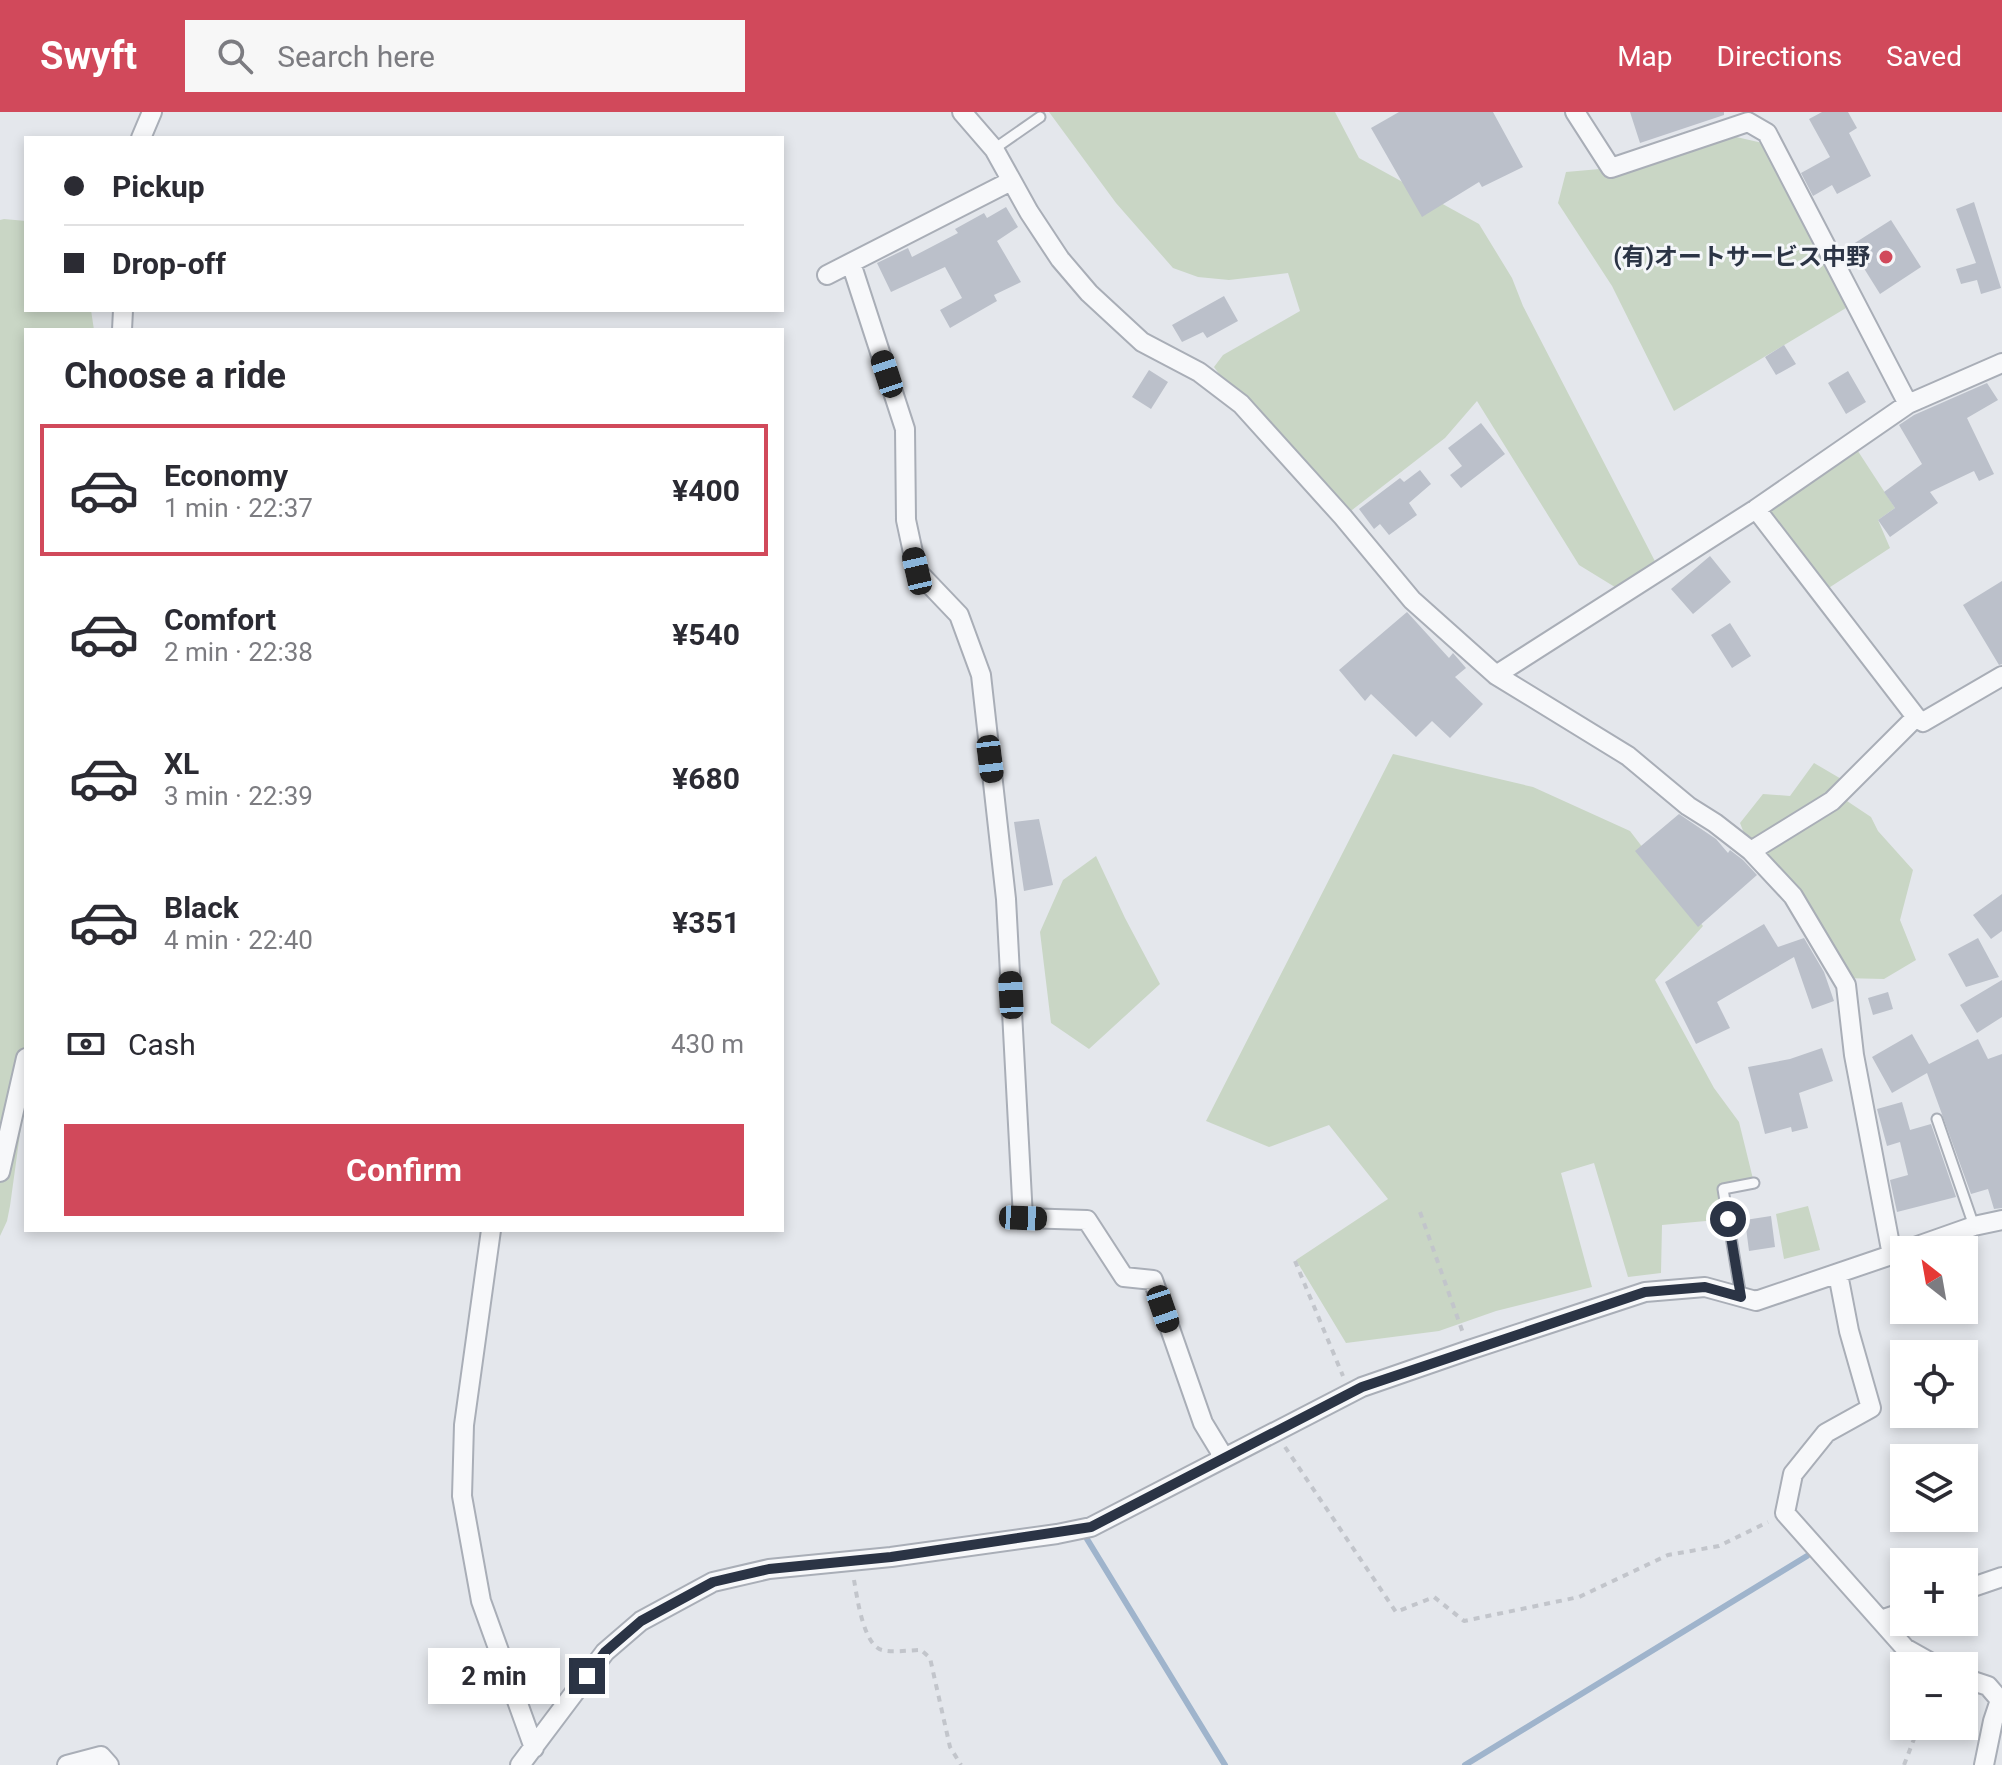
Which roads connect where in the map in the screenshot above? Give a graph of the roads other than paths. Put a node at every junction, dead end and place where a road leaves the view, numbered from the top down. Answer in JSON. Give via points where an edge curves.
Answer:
{"nodes":[{"id":1,"x":152,"y":112,"type":"edge"},
{"id":2,"x":962,"y":112,"type":"edge"},
{"id":3,"x":1575,"y":112,"type":"edge"},
{"id":4,"x":1768,"y":112,"type":"edge"},
{"id":5,"x":1040,"y":117,"type":"dead end"},
{"id":6,"x":1743,"y":117,"type":"edge"},
{"id":7,"x":142,"y":136,"type":"edge"},
{"id":8,"x":994,"y":149,"type":"junction"},
{"id":9,"x":1011,"y":181,"type":"junction"},
{"id":10,"x":851,"y":263,"type":"junction"},
{"id":11,"x":827,"y":275,"type":"dead end"},
{"id":12,"x":2002,"y":363,"type":"edge"},
{"id":13,"x":1908,"y":404,"type":"junction"},
{"id":14,"x":1756,"y":509,"type":"junction"},
{"id":15,"x":1496,"y":675,"type":"junction"},
{"id":16,"x":2002,"y":676,"type":"edge"},
{"id":17,"x":1916,"y":717,"type":"junction"},
{"id":18,"x":1751,"y":851,"type":"junction"},
{"id":19,"x":24,"y":1075,"type":"edge"},
{"id":20,"x":1937,"y":1119,"type":"dead end"},
{"id":21,"x":18,"y":1125,"type":"edge"},
{"id":22,"x":1,"y":1161,"type":"edge"},
{"id":23,"x":1754,"y":1183,"type":"dead end"},
{"id":24,"x":2002,"y":1220,"type":"edge"},
{"id":25,"x":1974,"y":1226,"type":"junction"},
{"id":26,"x":491,"y":1232,"type":"edge"},
{"id":27,"x":1897,"y":1236,"type":"edge"},
{"id":28,"x":1946,"y":1236,"type":"edge"},
{"id":29,"x":1890,"y":1256,"type":"edge"},
{"id":30,"x":1838,"y":1274,"type":"junction"},
{"id":31,"x":1741,"y":1297,"type":"junction"},
{"id":32,"x":1220,"y":1459,"type":"junction"},
{"id":33,"x":2002,"y":1577,"type":"edge"},
{"id":34,"x":1978,"y":1585,"type":"edge"},
{"id":35,"x":1890,"y":1617,"type":"edge"},
{"id":36,"x":1881,"y":1620,"type":"junction"},
{"id":37,"x":1912,"y":1652,"type":"edge"},
{"id":38,"x":1978,"y":1683,"type":"edge"},
{"id":39,"x":534,"y":1748,"type":"junction"},
{"id":40,"x":67,"y":1765,"type":"edge"},
{"id":41,"x":109,"y":1765,"type":"edge"},
{"id":42,"x":520,"y":1765,"type":"edge"},
{"id":43,"x":1984,"y":1765,"type":"edge"}],
"edges":[{"from":1,"to":7,"type":"street"},
{"from":2,"to":8,"type":"street"},
{"from":3,"to":6,"type":"street","via":[[1611,168]]},
{"from":4,"to":6,"type":"street"},
{"from":5,"to":8,"type":"lane"},
{"from":6,"to":13,"type":"street","via":[[1767,133]]},
{"from":8,"to":9,"type":"street"},
{"from":9,"to":10,"type":"street"},
{"from":9,"to":15,"type":"street","via":[[1060,259],[1089,293],[1142,342],[1199,372],[1241,404],[1412,600]]},
{"from":10,"to":11,"type":"street"},
{"from":10,"to":32,"type":"street","via":[[905,429],[906,520],[917,571],[959,615],[981,675],[1006,899],[1023,1218],[1087,1220],[1124,1277],[1153,1280]]},
{"from":12,"to":13,"type":"street"},
{"from":13,"to":14,"type":"street"},
{"from":14,"to":15,"type":"street"},
{"from":14,"to":17,"type":"street"},
{"from":15,"to":18,"type":"street","via":[[1628,756]]},
{"from":16,"to":17,"type":"street","via":[[1923,722]]},
{"from":17,"to":18,"type":"street","via":[[1832,801]]},
{"from":18,"to":27,"type":"street","via":[[1793,896],[1846,985],[1854,1055]]},
{"from":19,"to":21,"type":"street"},
{"from":20,"to":25,"type":"lane"},
{"from":21,"to":22,"type":"street"},
{"from":23,"to":31,"type":"lane","via":[[1723,1189]]},
{"from":24,"to":25,"type":"street"},
{"from":25,"to":28,"type":"street"},
{"from":26,"to":39,"type":"street","via":[[464,1425],[462,1496],[481,1601]]},
{"from":29,"to":30,"type":"street"},
{"from":30,"to":31,"type":"street","via":[[1756,1301]]},
{"from":30,"to":36,"type":"street","via":[[1871,1408],[1826,1433],[1793,1474],[1785,1513]]},
{"from":31,"to":32,"type":"street","via":[[1705,1287],[1645,1292],[1351,1393]]},
{"from":32,"to":39,"type":"street","via":[[1091,1527],[769,1569],[713,1582],[641,1621],[605,1652]]},
{"from":33,"to":34,"type":"street"},
{"from":35,"to":36,"type":"street"},
{"from":36,"to":37,"type":"street"},
{"from":38,"to":43,"type":"street","via":[[2000,1700]]},
{"from":39,"to":42,"type":"street"},
{"from":40,"to":41,"type":"street","via":[[101,1756]]}]}
